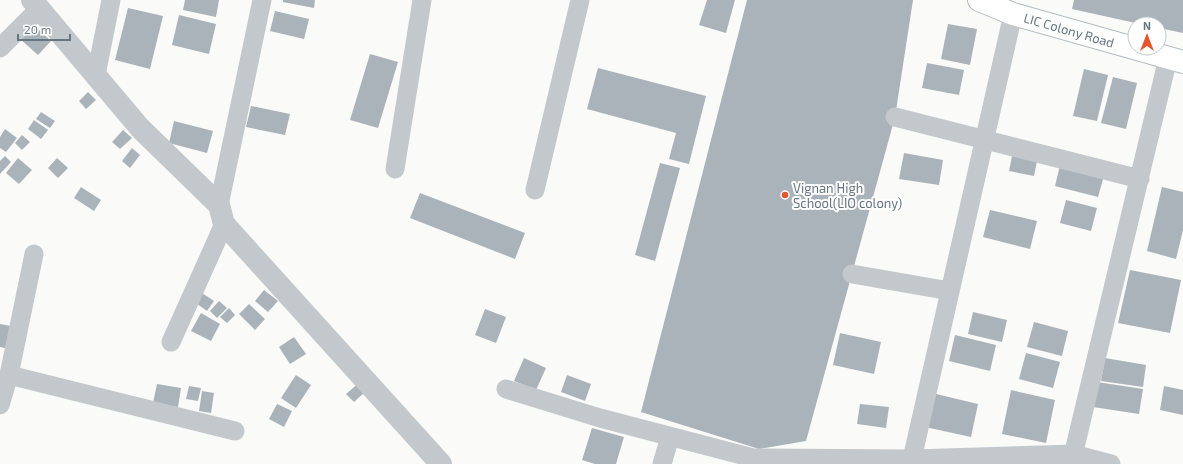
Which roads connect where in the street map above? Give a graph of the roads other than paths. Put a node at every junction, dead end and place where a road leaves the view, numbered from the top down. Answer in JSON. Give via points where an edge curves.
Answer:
{"nodes":[{"id":1,"x":111,"y":0,"type":"edge"},
{"id":2,"x":262,"y":0,"type":"edge"},
{"id":3,"x":422,"y":0,"type":"edge"},
{"id":4,"x":580,"y":0,"type":"edge"},
{"id":5,"x":979,"y":0,"type":"edge"},
{"id":6,"x":35,"y":4,"type":"edge"},
{"id":7,"x":1013,"y":14,"type":"junction"},
{"id":8,"x":0,"y":48,"type":"edge"},
{"id":9,"x":1176,"y":60,"type":"edge"},
{"id":10,"x":96,"y":75,"type":"junction"},
{"id":11,"x":895,"y":117,"type":"dead end"},
{"id":12,"x":985,"y":139,"type":"junction"},
{"id":13,"x":395,"y":169,"type":"dead end"},
{"id":14,"x":1140,"y":179,"type":"junction"},
{"id":15,"x":535,"y":190,"type":"dead end"},
{"id":16,"x":221,"y":214,"type":"junction"},
{"id":17,"x":34,"y":254,"type":"dead end"},
{"id":18,"x":852,"y":274,"type":"dead end"},
{"id":19,"x":950,"y":291,"type":"junction"},
{"id":20,"x":171,"y":342,"type":"dead end"},
{"id":21,"x":9,"y":375,"type":"junction"},
{"id":22,"x":506,"y":389,"type":"dead end"},
{"id":23,"x":0,"y":406,"type":"edge"},
{"id":24,"x":236,"y":431,"type":"dead end"},
{"id":25,"x":670,"y":437,"type":"junction"},
{"id":26,"x":1072,"y":459,"type":"edge"},
{"id":27,"x":912,"y":460,"type":"junction"},
{"id":28,"x":441,"y":464,"type":"edge"},
{"id":29,"x":662,"y":464,"type":"edge"},
{"id":30,"x":1111,"y":464,"type":"edge"}],
"edges":[{"from":1,"to":10,"type":"street"},
{"from":2,"to":16,"type":"street"},
{"from":3,"to":13,"type":"street"},
{"from":4,"to":15,"type":"street"},
{"from":5,"to":7,"type":"main road","name":"LIC Colony Road"},
{"from":6,"to":8,"type":"street"},
{"from":6,"to":10,"type":"street"},
{"from":7,"to":9,"type":"main road","name":"LIC Colony Road"},
{"from":7,"to":12,"type":"street"},
{"from":9,"to":14,"type":"street"},
{"from":10,"to":16,"type":"street","via":[[140,128]]},
{"from":11,"to":12,"type":"street"},
{"from":12,"to":14,"type":"street"},
{"from":12,"to":19,"type":"street"},
{"from":14,"to":26,"type":"street"},
{"from":16,"to":20,"type":"street"},
{"from":16,"to":28,"type":"street"},
{"from":17,"to":21,"type":"street"},
{"from":18,"to":19,"type":"street"},
{"from":19,"to":27,"type":"street"},
{"from":21,"to":23,"type":"street"},
{"from":21,"to":24,"type":"street"},
{"from":22,"to":25,"type":"street"},
{"from":25,"to":27,"type":"street","via":[[753,458]]},
{"from":25,"to":29,"type":"street"},
{"from":26,"to":27,"type":"street"},
{"from":26,"to":30,"type":"street"}]}
